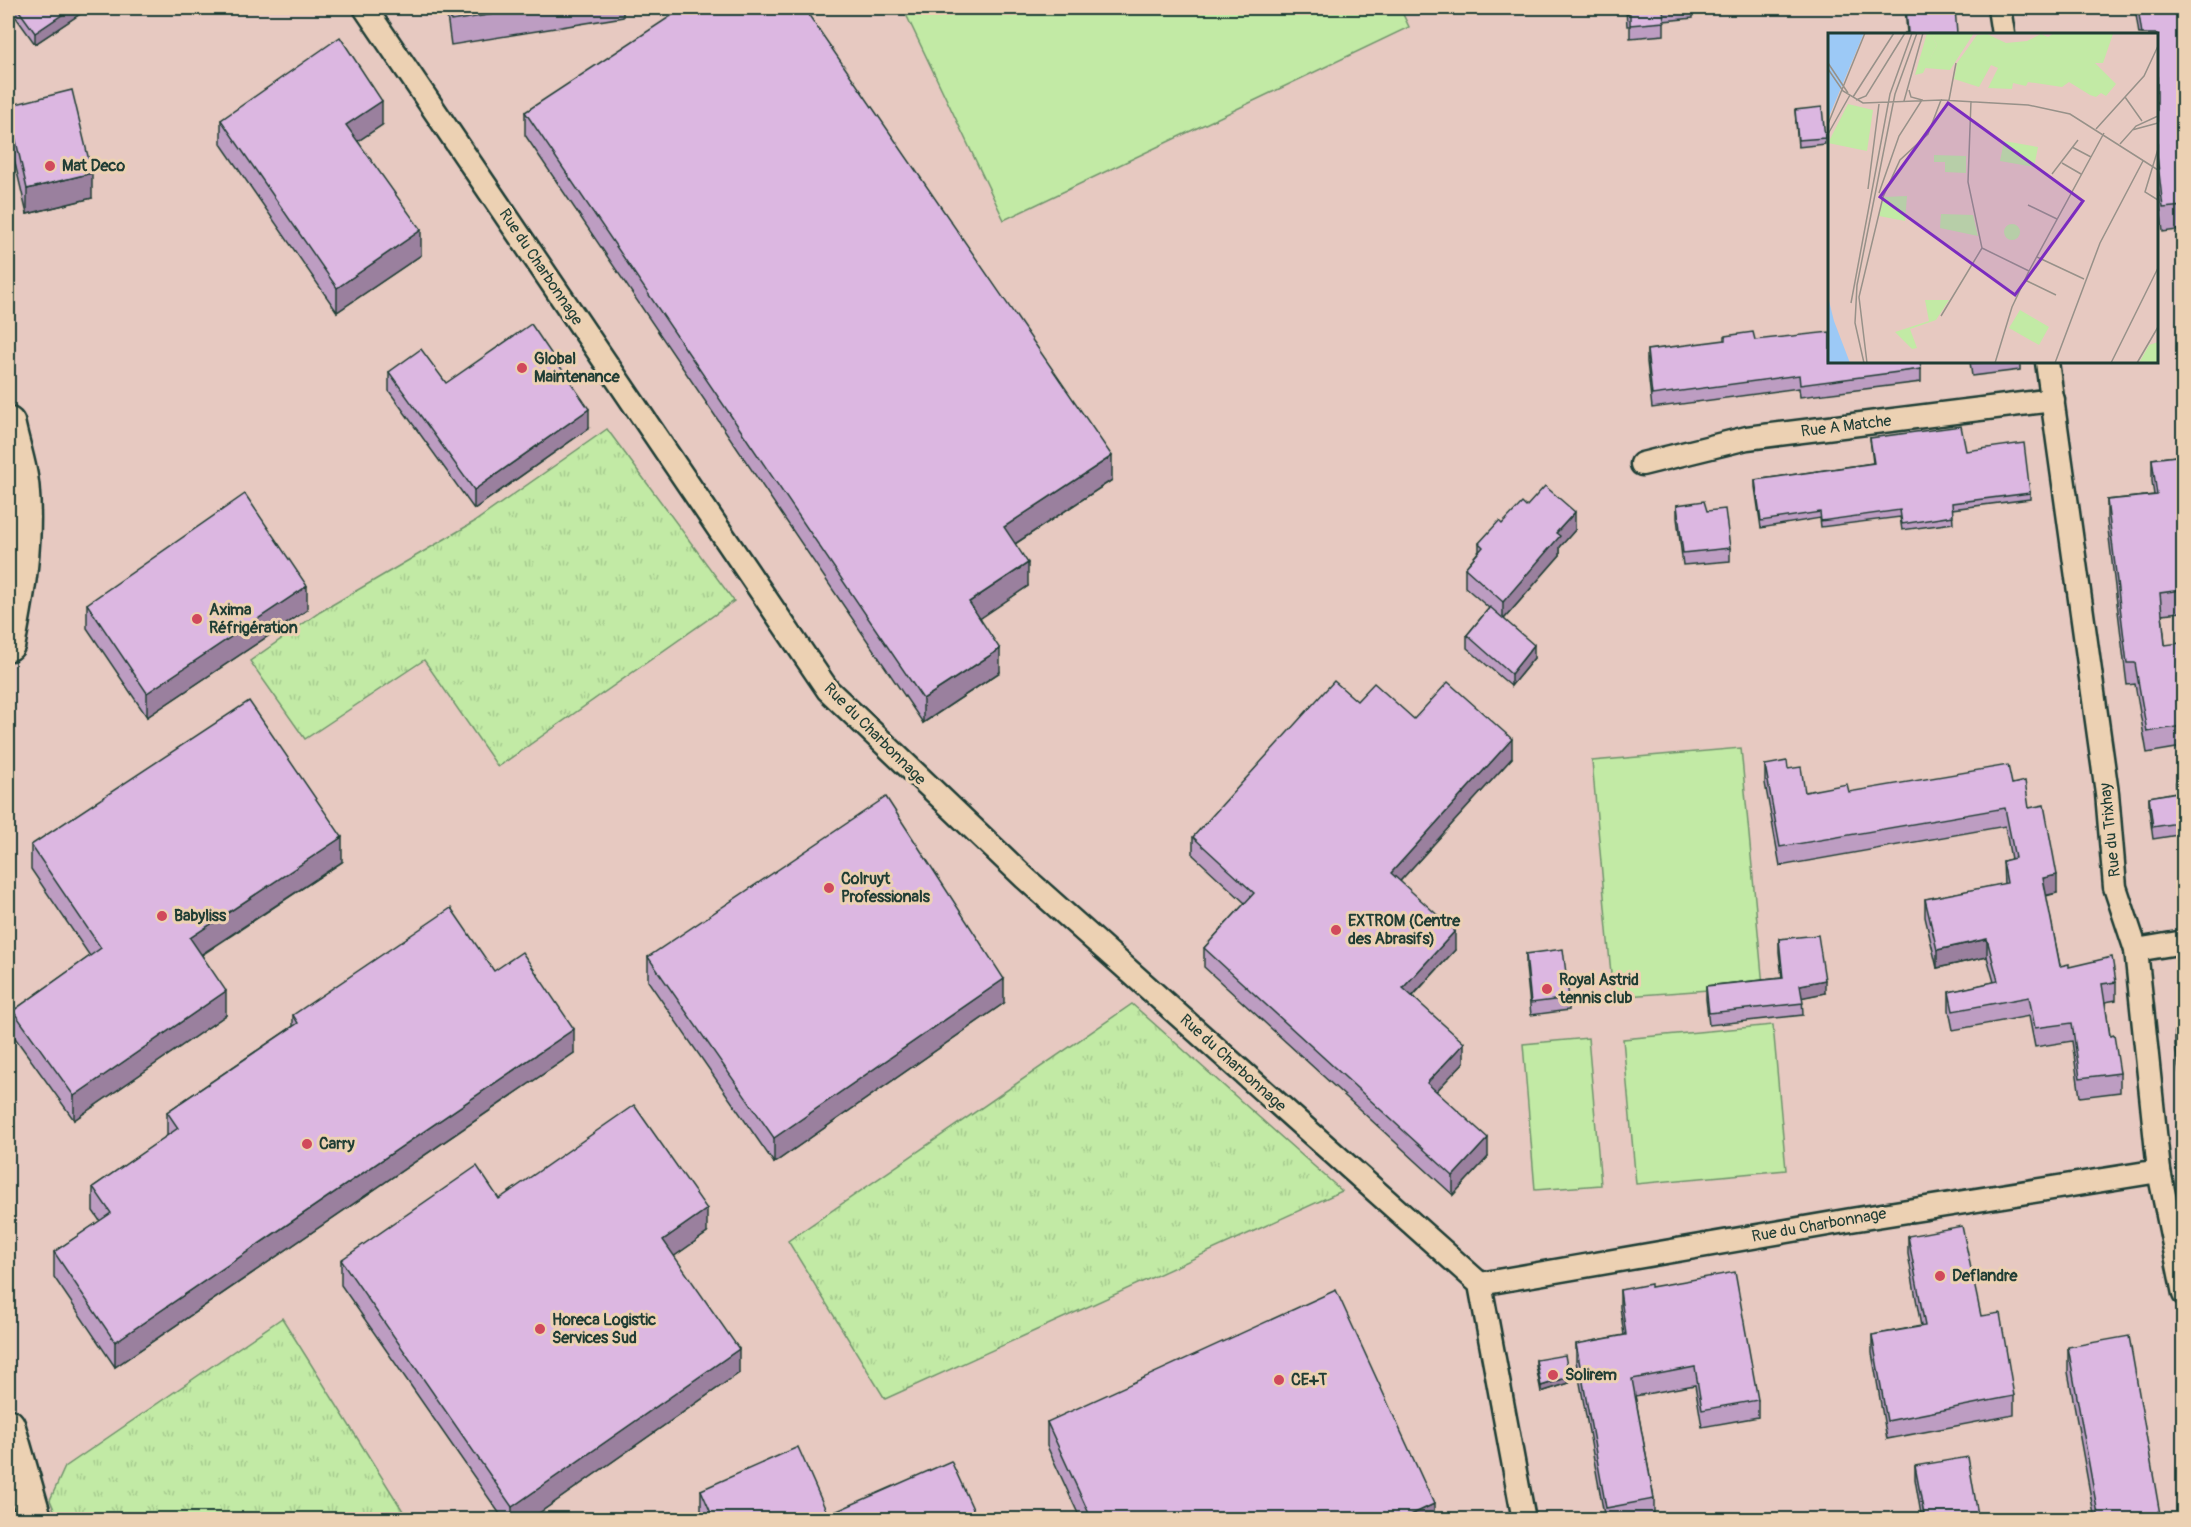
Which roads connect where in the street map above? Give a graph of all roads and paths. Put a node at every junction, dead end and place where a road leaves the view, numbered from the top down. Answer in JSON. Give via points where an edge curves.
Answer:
{"nodes":[{"id":1,"x":365,"y":8,"type":"edge"},
{"id":2,"x":1999,"y":8,"type":"edge"},
{"id":3,"x":2002,"y":33,"type":"edge"},
{"id":4,"x":2047,"y":363,"type":"edge"},
{"id":5,"x":2053,"y":400,"type":"junction"},
{"id":6,"x":8,"y":424,"type":"edge"},
{"id":7,"x":1642,"y":464,"type":"dead end"},
{"id":8,"x":8,"y":644,"type":"edge"},
{"id":9,"x":2184,"y":942,"type":"edge"},
{"id":10,"x":2136,"y":950,"type":"junction"},
{"id":11,"x":2159,"y":1171,"type":"junction"},
{"id":12,"x":1480,"y":1284,"type":"junction"},
{"id":13,"x":2183,"y":1290,"type":"edge"},
{"id":14,"x":8,"y":1426,"type":"edge"},
{"id":15,"x":35,"y":1520,"type":"edge"},
{"id":16,"x":1524,"y":1520,"type":"edge"}],
"edges":[{"from":1,"to":12,"type":"street","name":"Rue du Charbonnage","via":[[828,690],[1025,878]]},
{"from":2,"to":3,"type":"street"},
{"from":4,"to":5,"type":"street","name":"Rue du Trixhay"},
{"from":5,"to":7,"type":"street","name":"Rue A Matche","via":[[1747,438]]},
{"from":5,"to":10,"type":"street","name":"Rue du Trixhay","via":[[2107,793],[2115,887]]},
{"from":6,"to":8,"type":"main road","via":[[22,486],[23,542]]},
{"from":9,"to":10,"type":"street"},
{"from":10,"to":11,"type":"street","name":"Rue du Trixhay"},
{"from":11,"to":12,"type":"street","name":"Rue du Charbonnage"},
{"from":11,"to":13,"type":"street","name":"Rue du Trixhay"},
{"from":12,"to":16,"type":"street"},
{"from":14,"to":15,"type":"main road"}]}
